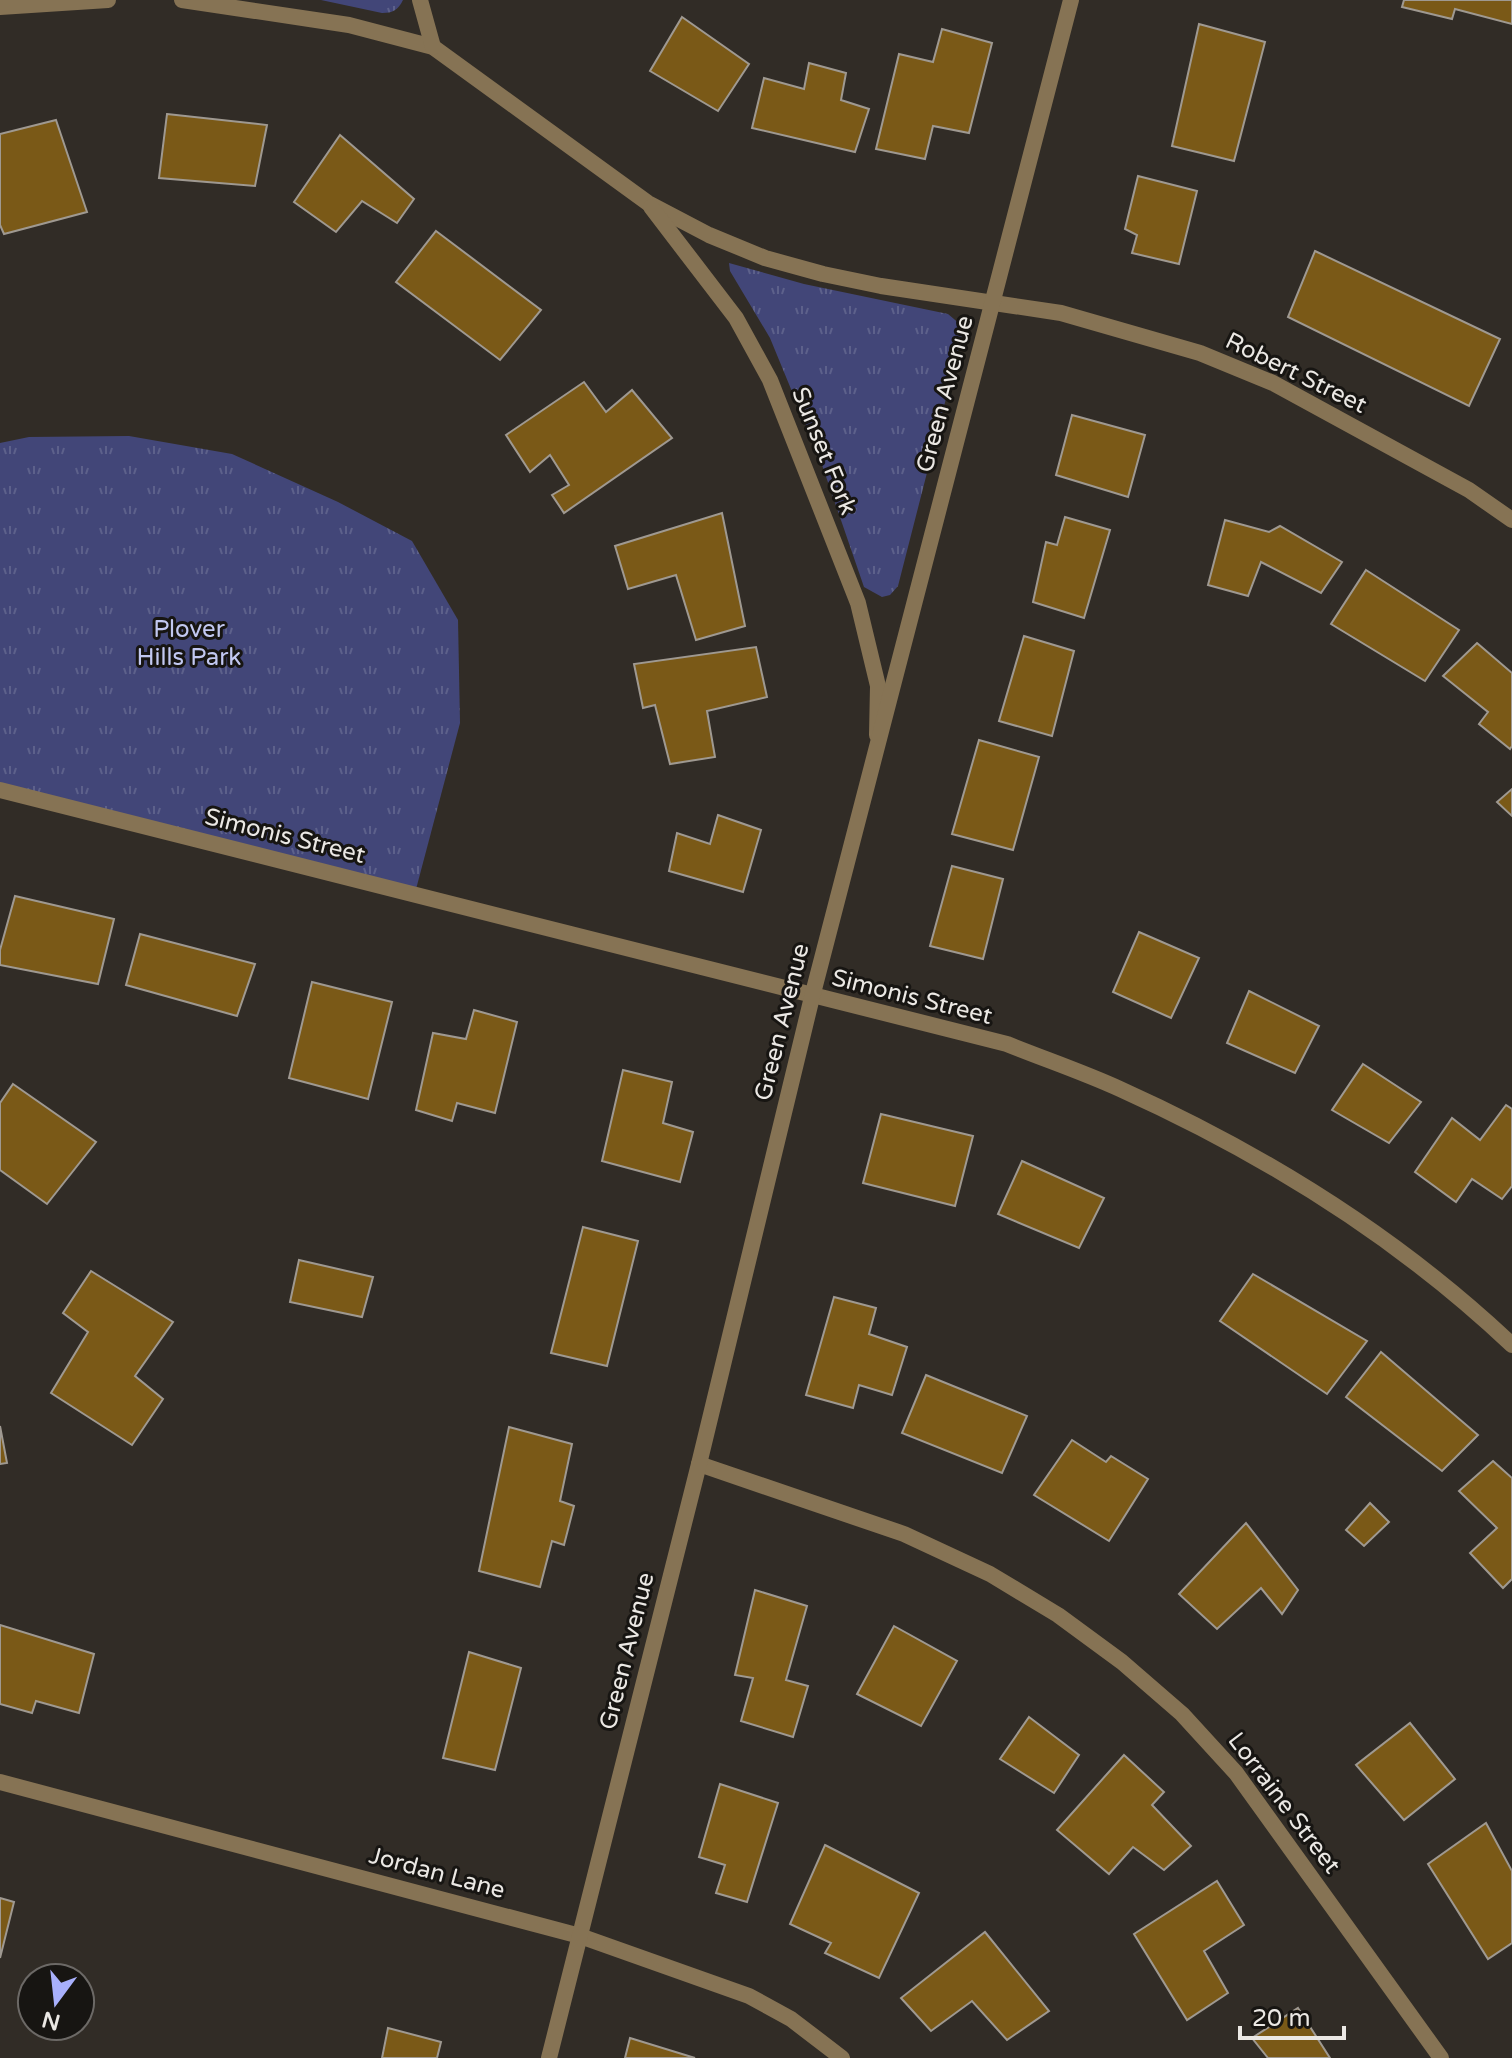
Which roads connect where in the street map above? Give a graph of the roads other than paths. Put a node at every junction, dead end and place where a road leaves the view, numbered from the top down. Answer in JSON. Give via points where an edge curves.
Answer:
{"nodes":[{"id":1,"x":108,"y":0,"type":"edge"},
{"id":2,"x":182,"y":0,"type":"edge"},
{"id":3,"x":420,"y":0,"type":"edge"},
{"id":4,"x":1071,"y":0,"type":"edge"},
{"id":5,"x":0,"y":7,"type":"edge"},
{"id":6,"x":433,"y":47,"type":"junction"},
{"id":7,"x":648,"y":203,"type":"junction"},
{"id":8,"x":994,"y":302,"type":"junction"},
{"id":9,"x":1512,"y":520,"type":"edge"},
{"id":10,"x":876,"y":748,"type":"junction"},
{"id":11,"x":0,"y":790,"type":"edge"},
{"id":12,"x":812,"y":997,"type":"junction"},
{"id":13,"x":1512,"y":1345,"type":"edge"},
{"id":14,"x":699,"y":1464,"type":"junction"},
{"id":15,"x":0,"y":1782,"type":"edge"},
{"id":16,"x":580,"y":1936,"type":"junction"},
{"id":17,"x":549,"y":2058,"type":"edge"},
{"id":18,"x":842,"y":2058,"type":"edge"},
{"id":19,"x":1441,"y":2058,"type":"edge"}],
"edges":[{"from":1,"to":5,"type":"street"},
{"from":2,"to":6,"type":"street","name":"Sunset Fork","via":[[349,25]]},
{"from":3,"to":6,"type":"street"},
{"from":4,"to":8,"type":"street","name":"Green Avenue"},
{"from":6,"to":7,"type":"street","name":"Sunset Fork"},
{"from":7,"to":8,"type":"street","name":"Sunset Fork","via":[[765,258],[881,286]]},
{"from":7,"to":10,"type":"street","name":"Sunset Fork","via":[[736,318],[770,380],[858,603],[878,686]]},
{"from":8,"to":9,"type":"street","name":"Robert Street","via":[[1126,330],[1273,383],[1469,490]]},
{"from":8,"to":10,"type":"street","name":"Green Avenue"},
{"from":10,"to":12,"type":"street","name":"Green Avenue"},
{"from":11,"to":12,"type":"street","name":"Simonis Street"},
{"from":12,"to":13,"type":"street","name":"Simonis Street","via":[[1007,1044],[1120,1089],[1246,1153],[1357,1220],[1466,1302]]},
{"from":12,"to":14,"type":"street","name":"Green Avenue"},
{"from":14,"to":16,"type":"street","name":"Green Avenue"},
{"from":14,"to":19,"type":"street","name":"Lorraine Street","via":[[904,1534],[1058,1615],[1122,1662],[1182,1714],[1236,1773]]},
{"from":15,"to":16,"type":"street","name":"Jordan Lane"},
{"from":16,"to":17,"type":"street","name":"Green Avenue"},
{"from":16,"to":18,"type":"street","name":"Jordan Lane","via":[[749,1996],[791,2019]]}]}
